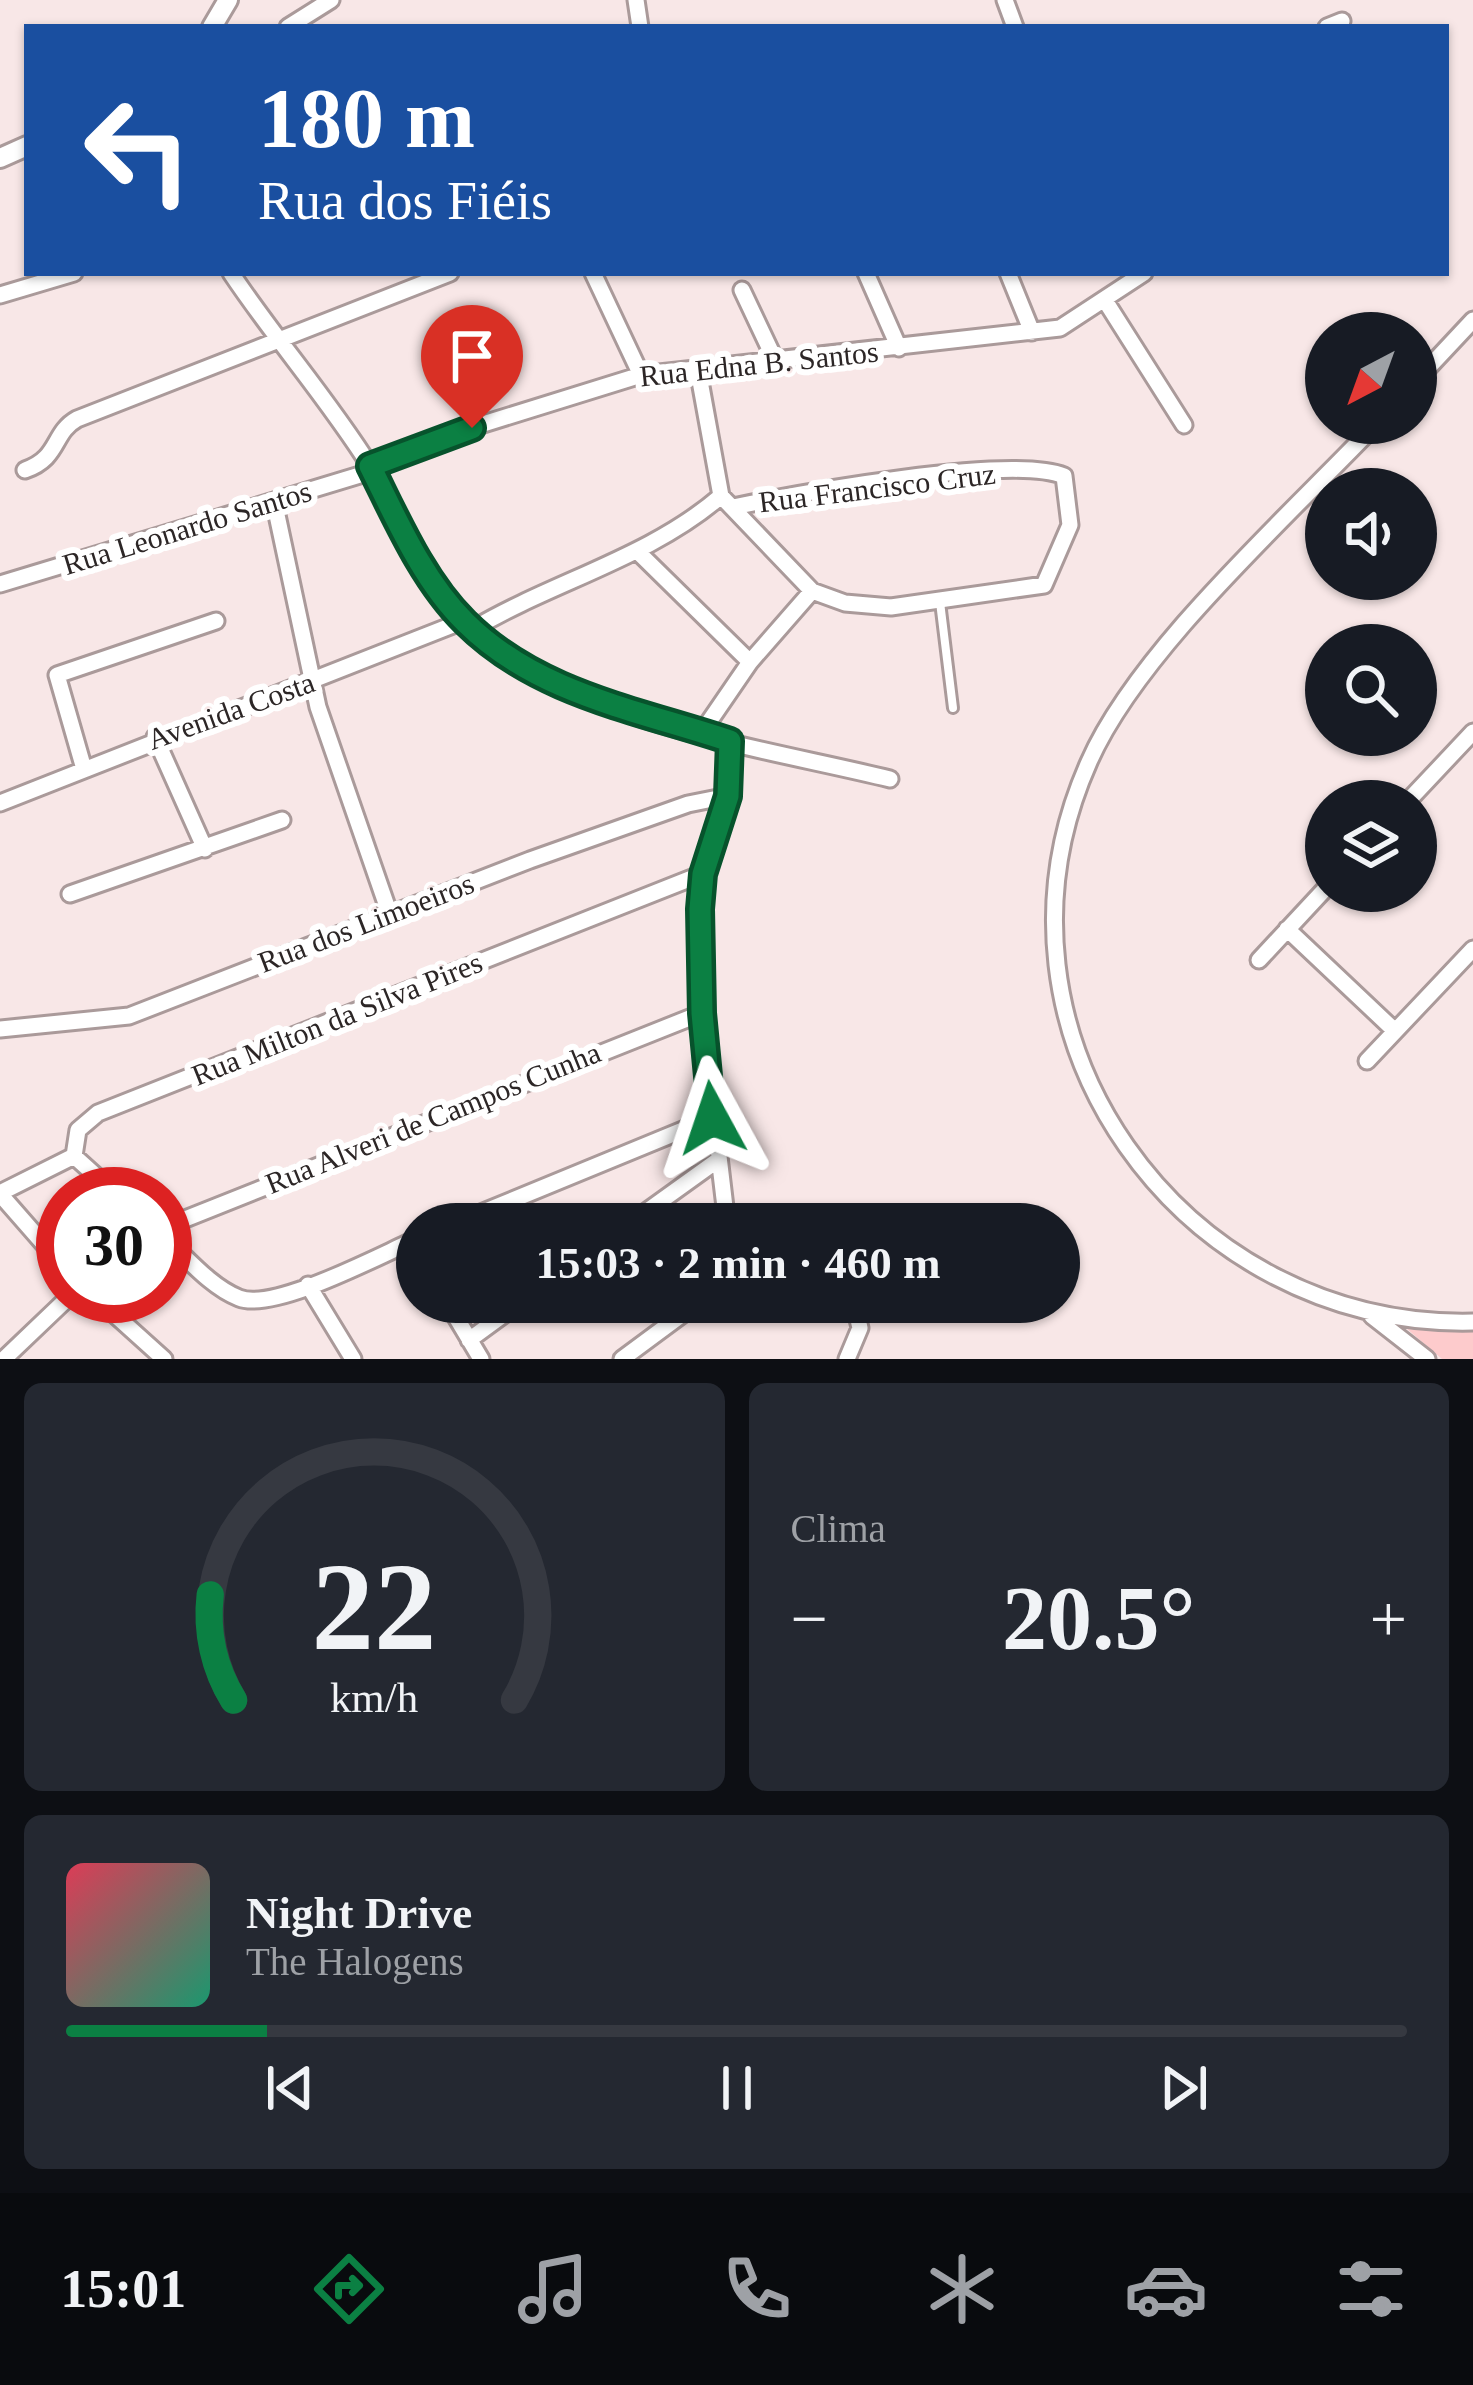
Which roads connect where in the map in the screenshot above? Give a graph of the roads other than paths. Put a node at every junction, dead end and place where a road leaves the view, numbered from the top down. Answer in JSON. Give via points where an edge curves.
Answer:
{"nodes":[{"id":1,"x":331,"y":0,"type":"edge"},
{"id":2,"x":293,"y":24,"type":"edge"},
{"id":3,"x":64,"y":276,"type":"edge"},
{"id":4,"x":233,"y":276,"type":"edge"},
{"id":5,"x":440,"y":276,"type":"edge"},
{"id":6,"x":594,"y":276,"type":"edge"},
{"id":7,"x":867,"y":276,"type":"edge"},
{"id":8,"x":1009,"y":276,"type":"edge"},
{"id":9,"x":1140,"y":276,"type":"edge"},
{"id":10,"x":742,"y":290,"type":"dead end"},
{"id":11,"x":0,"y":295,"type":"edge"},
{"id":12,"x":1106,"y":302,"type":"junction"},
{"id":13,"x":1473,"y":320,"type":"edge"},
{"id":14,"x":1032,"y":332,"type":"junction"},
{"id":15,"x":275,"y":339,"type":"junction"},
{"id":16,"x":899,"y":348,"type":"junction"},
{"id":17,"x":1437,"y":359,"type":"edge"},
{"id":18,"x":776,"y":362,"type":"junction"},
{"id":19,"x":698,"y":370,"type":"junction"},
{"id":20,"x":641,"y":375,"type":"junction"},
{"id":21,"x":1184,"y":425,"type":"dead end"},
{"id":22,"x":1357,"y":444,"type":"edge"},
{"id":23,"x":371,"y":468,"type":"junction"},
{"id":24,"x":25,"y":470,"type":"dead end"},
{"id":25,"x":274,"y":501,"type":"junction"},
{"id":26,"x":727,"y":501,"type":"junction"},
{"id":27,"x":638,"y":552,"type":"junction"},
{"id":28,"x":0,"y":584,"type":"edge"},
{"id":29,"x":812,"y":591,"type":"junction"},
{"id":30,"x":940,"y":601,"type":"junction"},
{"id":31,"x":216,"y":621,"type":"dead end"},
{"id":32,"x":468,"y":625,"type":"junction"},
{"id":33,"x":750,"y":662,"type":"junction"},
{"id":34,"x":310,"y":681,"type":"junction"},
{"id":35,"x":953,"y":708,"type":"dead end"},
{"id":36,"x":702,"y":732,"type":"junction"},
{"id":37,"x":1473,"y":732,"type":"edge"},
{"id":38,"x":155,"y":737,"type":"junction"},
{"id":39,"x":730,"y":741,"type":"junction"},
{"id":40,"x":84,"y":770,"type":"junction"},
{"id":41,"x":890,"y":779,"type":"dead end"},
{"id":42,"x":1428,"y":780,"type":"edge"},
{"id":43,"x":728,"y":796,"type":"junction"},
{"id":44,"x":0,"y":803,"type":"edge"},
{"id":45,"x":282,"y":820,"type":"dead end"},
{"id":46,"x":205,"y":849,"type":"junction"},
{"id":47,"x":703,"y":874,"type":"junction"},
{"id":48,"x":70,"y":894,"type":"dead end"},
{"id":49,"x":1305,"y":910,"type":"edge"},
{"id":50,"x":389,"y":912,"type":"junction"},
{"id":51,"x":1287,"y":929,"type":"junction"},
{"id":52,"x":1473,"y":949,"type":"edge"},
{"id":53,"x":1258,"y":960,"type":"dead end"},
{"id":54,"x":702,"y":1013,"type":"junction"},
{"id":55,"x":0,"y":1029,"type":"edge"},
{"id":56,"x":1395,"y":1031,"type":"junction"},
{"id":57,"x":1367,"y":1061,"type":"dead end"},
{"id":58,"x":712,"y":1118,"type":"junction"},
{"id":59,"x":74,"y":1156,"type":"junction"},
{"id":60,"x":718,"y":1160,"type":"junction"},
{"id":61,"x":86,"y":1167,"type":"edge"},
{"id":62,"x":0,"y":1193,"type":"edge"},
{"id":63,"x":505,"y":1203,"type":"edge"},
{"id":64,"x":658,"y":1203,"type":"edge"},
{"id":65,"x":724,"y":1203,"type":"edge"},
{"id":66,"x":192,"y":1216,"type":"edge"},
{"id":67,"x":36,"y":1235,"type":"edge"},
{"id":68,"x":396,"y":1250,"type":"edge"},
{"id":69,"x":192,"y":1260,"type":"edge"},
{"id":70,"x":308,"y":1286,"type":"junction"},
{"id":71,"x":1365,"y":1310,"type":"junction"},
{"id":72,"x":1473,"y":1322,"type":"edge"},
{"id":73,"x":42,"y":1323,"type":"edge"},
{"id":74,"x":124,"y":1323,"type":"edge"},
{"id":75,"x":459,"y":1323,"type":"edge"},
{"id":76,"x":492,"y":1323,"type":"edge"},
{"id":77,"x":671,"y":1323,"type":"edge"},
{"id":78,"x":859,"y":1323,"type":"edge"},
{"id":79,"x":469,"y":1340,"type":"junction"},
{"id":80,"x":4,"y":1359,"type":"edge"},
{"id":81,"x":164,"y":1359,"type":"edge"},
{"id":82,"x":353,"y":1359,"type":"edge"},
{"id":83,"x":481,"y":1359,"type":"edge"},
{"id":84,"x":622,"y":1359,"type":"edge"},
{"id":85,"x":847,"y":1359,"type":"edge"},
{"id":86,"x":1427,"y":1359,"type":"edge"}],
"edges":[{"from":1,"to":2,"type":"street"},
{"from":3,"to":11,"type":"street"},
{"from":4,"to":15,"type":"street"},
{"from":5,"to":15,"type":"street"},
{"from":6,"to":20,"type":"street"},
{"from":7,"to":16,"type":"street"},
{"from":8,"to":14,"type":"street"},
{"from":9,"to":12,"type":"street","name":"Rua Edna B. Santos"},
{"from":10,"to":18,"type":"street"},
{"from":12,"to":14,"type":"street","name":"Rua Edna B. Santos","via":[[1060,328]]},
{"from":12,"to":21,"type":"street"},
{"from":13,"to":17,"type":"street"},
{"from":14,"to":16,"type":"street","name":"Rua Edna B. Santos"},
{"from":15,"to":23,"type":"street"},
{"from":15,"to":24,"type":"street","via":[[77,419],[50,458]]},
{"from":16,"to":18,"type":"street","name":"Rua Edna B. Santos"},
{"from":18,"to":19,"type":"street","name":"Rua Edna B. Santos"},
{"from":19,"to":20,"type":"street","name":"Rua Edna B. Santos"},
{"from":19,"to":26,"type":"street"},
{"from":20,"to":23,"type":"street","name":"Rua Edna B. Santos","via":[[419,444]]},
{"from":22,"to":71,"type":"street","via":[[1111,718],[1072,806],[1054,883],[1052,937],[1074,1049],[1141,1173],[1213,1238],[1273,1274]]},
{"from":23,"to":25,"type":"street","name":"Rua Leonardo Santos"},
{"from":23,"to":32,"type":"street","via":[[420,560]]},
{"from":25,"to":28,"type":"street","name":"Rua Leonardo Santos"},
{"from":25,"to":34,"type":"street"},
{"from":26,"to":27,"type":"street","name":"Avenida Costa"},
{"from":26,"to":29,"type":"street"},
{"from":26,"to":30,"type":"street","name":"Rua Francisco Cruz","via":[[1022,470],[1064,476],[1070,525],[1050,579]]},
{"from":27,"to":32,"type":"street","name":"Avenida Costa"},
{"from":27,"to":33,"type":"street"},
{"from":29,"to":30,"type":"street","via":[[866,607]]},
{"from":29,"to":33,"type":"street"},
{"from":30,"to":35,"type":"lane"},
{"from":31,"to":40,"type":"street","via":[[57,675]]},
{"from":32,"to":34,"type":"street","name":"Avenida Costa"},
{"from":32,"to":36,"type":"street","via":[[568,690]]},
{"from":33,"to":36,"type":"street"},
{"from":34,"to":38,"type":"street","name":"Avenida Costa"},
{"from":34,"to":50,"type":"street"},
{"from":36,"to":39,"type":"street"},
{"from":37,"to":42,"type":"street"},
{"from":38,"to":40,"type":"street","name":"Avenida Costa"},
{"from":38,"to":46,"type":"street"},
{"from":39,"to":41,"type":"street"},
{"from":39,"to":43,"type":"street"},
{"from":40,"to":44,"type":"street","name":"Avenida Costa"},
{"from":43,"to":47,"type":"street"},
{"from":43,"to":50,"type":"street","name":"Rua dos Limoeiros","via":[[658,813]]},
{"from":45,"to":46,"type":"street"},
{"from":46,"to":48,"type":"street"},
{"from":47,"to":54,"type":"street"},
{"from":47,"to":59,"type":"street","name":"Rua Milton da Silva Pires","via":[[98,1113],[78,1130]]},
{"from":49,"to":51,"type":"street"},
{"from":50,"to":55,"type":"street","name":"Rua dos Limoeiros","via":[[129,1016]]},
{"from":51,"to":53,"type":"street"},
{"from":51,"to":56,"type":"street"},
{"from":52,"to":56,"type":"street"},
{"from":54,"to":58,"type":"street"},
{"from":54,"to":66,"type":"street","name":"Rua Alveri de Campos Cunha"},
{"from":56,"to":57,"type":"street"},
{"from":58,"to":60,"type":"street"},
{"from":58,"to":63,"type":"street"},
{"from":59,"to":61,"type":"street"},
{"from":59,"to":62,"type":"street","name":"Rua Milton da Silva Pires"},
{"from":60,"to":64,"type":"street"},
{"from":60,"to":65,"type":"street"},
{"from":62,"to":67,"type":"street"},
{"from":68,"to":70,"type":"street"},
{"from":69,"to":70,"type":"street","via":[[238,1298]]},
{"from":70,"to":82,"type":"street"},
{"from":71,"to":72,"type":"street"},
{"from":71,"to":86,"type":"street"},
{"from":73,"to":80,"type":"street"},
{"from":74,"to":81,"type":"street"},
{"from":75,"to":79,"type":"street"},
{"from":76,"to":79,"type":"street"},
{"from":77,"to":84,"type":"street"},
{"from":78,"to":85,"type":"street"},
{"from":79,"to":83,"type":"street"}]}
